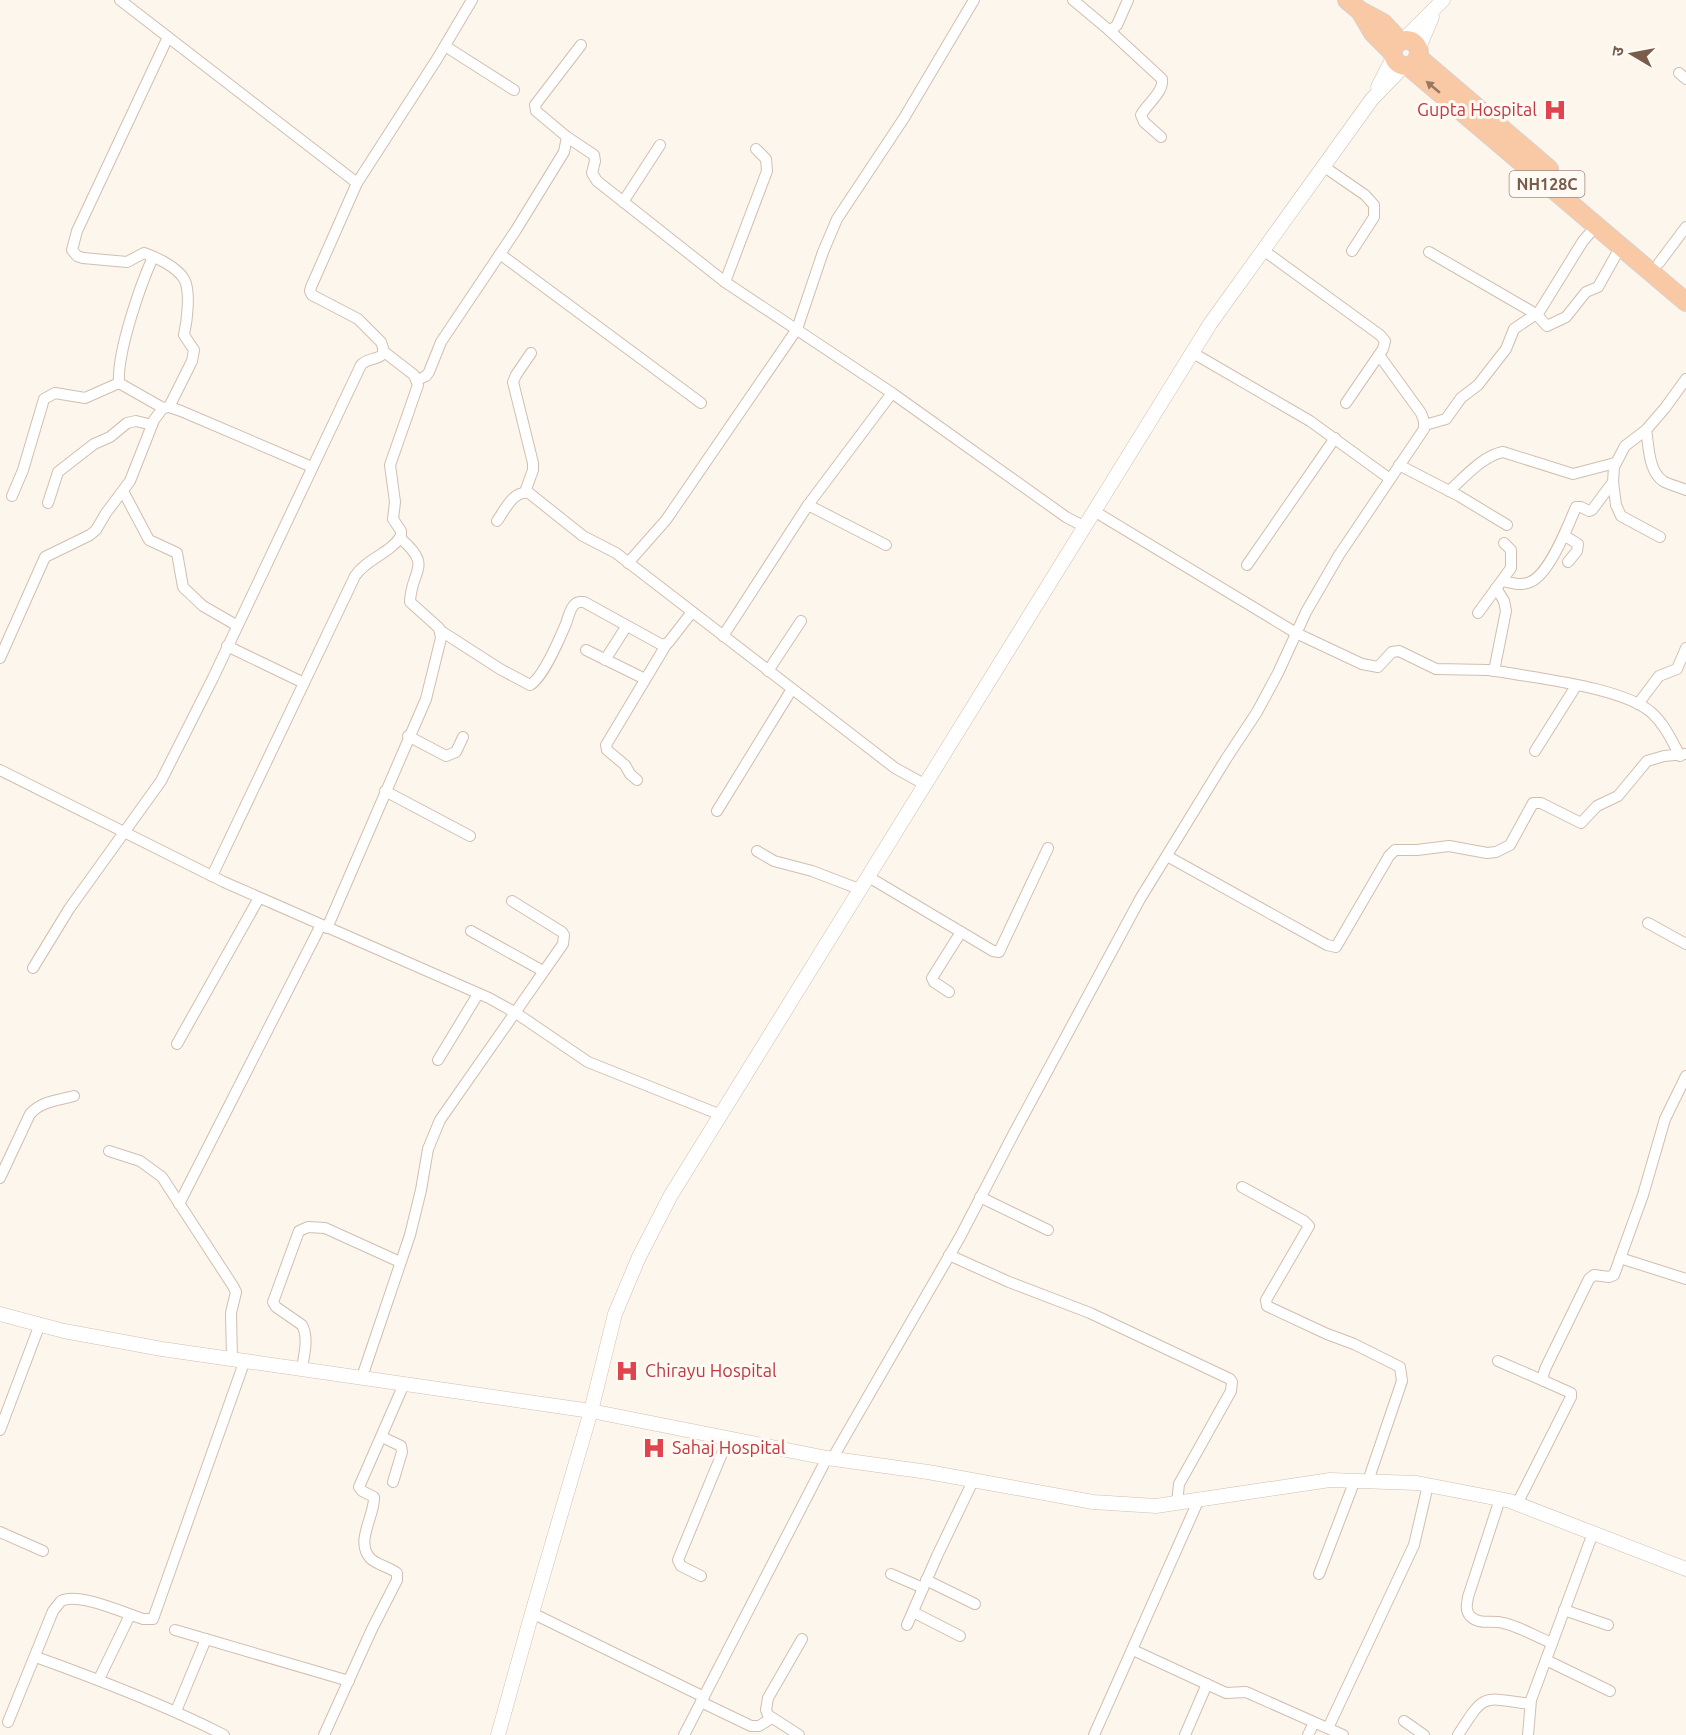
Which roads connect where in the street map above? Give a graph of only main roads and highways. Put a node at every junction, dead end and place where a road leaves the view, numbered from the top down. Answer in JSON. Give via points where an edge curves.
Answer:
{"nodes":[{"id":1,"x":1353,"y":5,"type":"edge"},
{"id":2,"x":1405,"y":54,"type":"junction"},
{"id":3,"x":1686,"y":286,"type":"edge"},
{"id":4,"x":1686,"y":302,"type":"edge"}],
"edges":[{"from":1,"to":2,"type":"highway","number":"NH128C","via":[[1373,33]]},
{"from":2,"to":3,"type":"highway","number":"NH128C"},
{"from":4,"to":2,"type":"highway","number":"NH128C","one_way":true}]}
